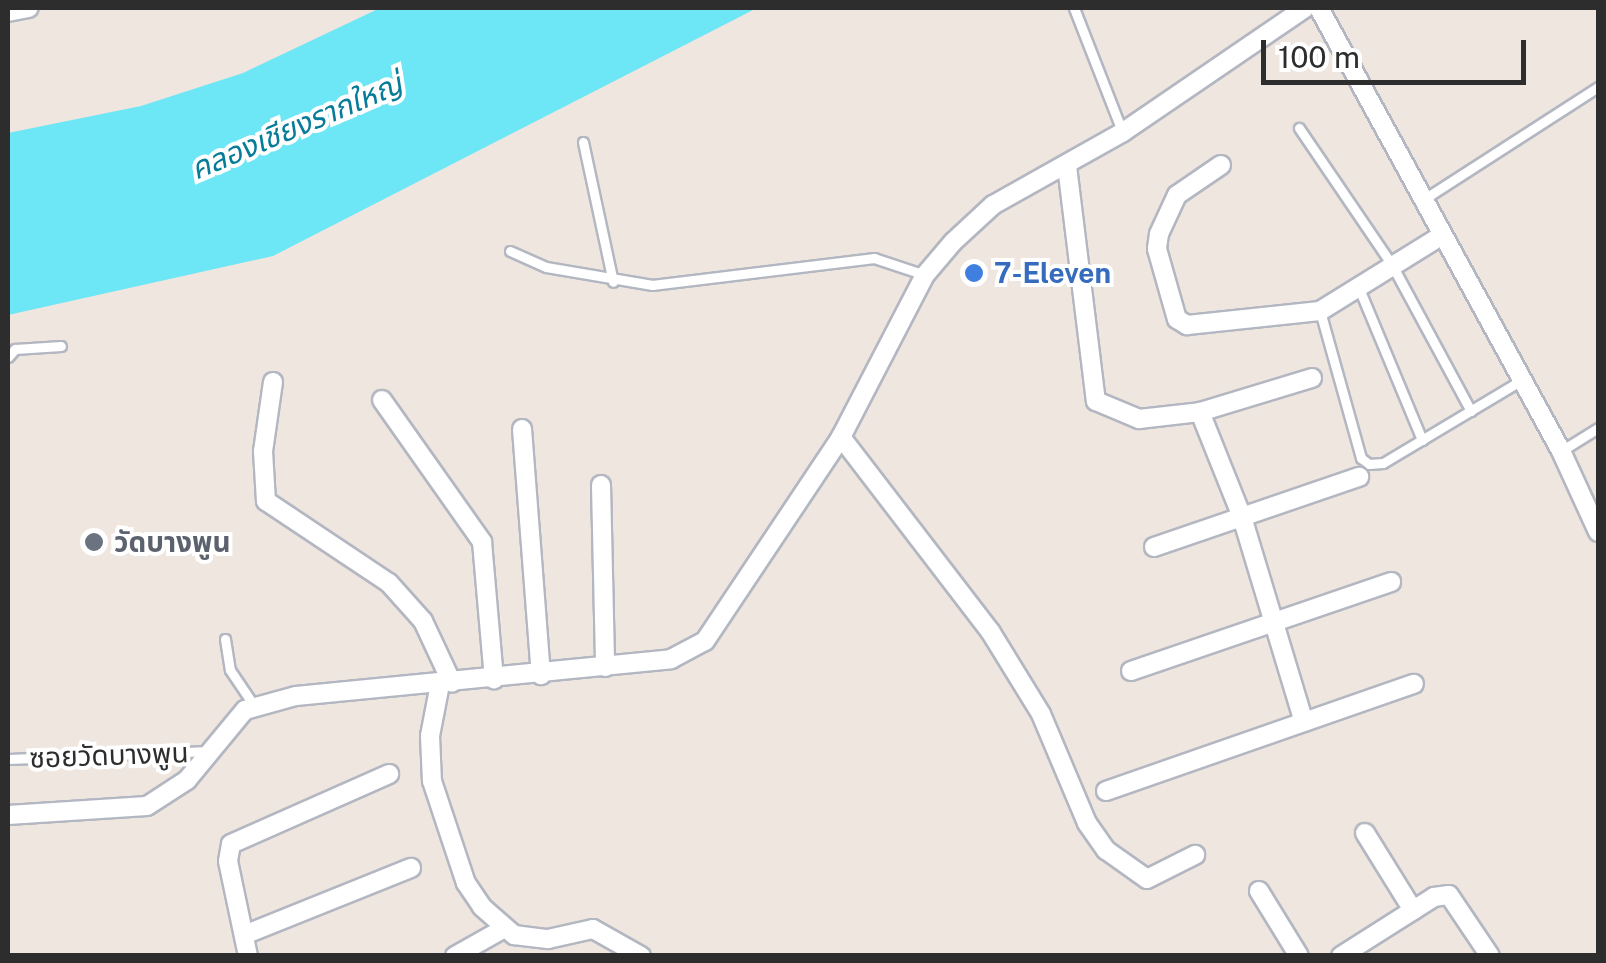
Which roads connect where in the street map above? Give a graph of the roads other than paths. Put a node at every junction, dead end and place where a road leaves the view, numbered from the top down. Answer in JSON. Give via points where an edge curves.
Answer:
{"nodes":[{"id":1,"x":29,"y":8,"type":"edge"},
{"id":2,"x":1074,"y":8,"type":"edge"},
{"id":3,"x":1319,"y":8,"type":"edge"},
{"id":4,"x":1293,"y":11,"type":"edge"},
{"id":5,"x":8,"y":12,"type":"edge"},
{"id":6,"x":1598,"y":87,"type":"edge"},
{"id":7,"x":1300,"y":128,"type":"dead end"},
{"id":8,"x":1123,"y":132,"type":"junction"},
{"id":9,"x":583,"y":142,"type":"dead end"},
{"id":10,"x":1067,"y":166,"type":"junction"},
{"id":11,"x":1221,"y":166,"type":"dead end"},
{"id":12,"x":1423,"y":200,"type":"junction"},
{"id":13,"x":1441,"y":236,"type":"junction"},
{"id":14,"x":510,"y":251,"type":"dead end"},
{"id":15,"x":1392,"y":266,"type":"junction"},
{"id":16,"x":925,"y":275,"type":"junction"},
{"id":17,"x":613,"y":282,"type":"junction"},
{"id":18,"x":1358,"y":285,"type":"junction"},
{"id":19,"x":1320,"y":311,"type":"junction"},
{"id":20,"x":61,"y":346,"type":"dead end"},
{"id":21,"x":8,"y":357,"type":"edge"},
{"id":22,"x":1312,"y":378,"type":"dead end"},
{"id":23,"x":1520,"y":381,"type":"junction"},
{"id":24,"x":272,"y":382,"type":"dead end"},
{"id":25,"x":382,"y":400,"type":"dead end"},
{"id":26,"x":1471,"y":411,"type":"junction"},
{"id":27,"x":1200,"y":412,"type":"junction"},
{"id":28,"x":1598,"y":428,"type":"edge"},
{"id":29,"x":522,"y":429,"type":"dead end"},
{"id":30,"x":841,"y":437,"type":"junction"},
{"id":31,"x":1422,"y":440,"type":"junction"},
{"id":32,"x":1561,"y":451,"type":"junction"},
{"id":33,"x":1359,"y":477,"type":"dead end"},
{"id":34,"x":601,"y":484,"type":"dead end"},
{"id":35,"x":1242,"y":517,"type":"junction"},
{"id":36,"x":1598,"y":532,"type":"edge"},
{"id":37,"x":1154,"y":547,"type":"dead end"},
{"id":38,"x":1391,"y":582,"type":"dead end"},
{"id":39,"x":1272,"y":622,"type":"junction"},
{"id":40,"x":225,"y":640,"type":"dead end"},
{"id":41,"x":605,"y":667,"type":"junction"},
{"id":42,"x":1131,"y":671,"type":"dead end"},
{"id":43,"x":541,"y":675,"type":"junction"},
{"id":44,"x":494,"y":679,"type":"junction"},
{"id":45,"x":446,"y":683,"type":"junction"},
{"id":46,"x":1414,"y":684,"type":"dead end"},
{"id":47,"x":256,"y":707,"type":"junction"},
{"id":48,"x":1304,"y":722,"type":"junction"},
{"id":49,"x":211,"y":750,"type":"junction"},
{"id":50,"x":8,"y":759,"type":"edge"},
{"id":51,"x":389,"y":774,"type":"dead end"},
{"id":52,"x":1106,"y":791,"type":"dead end"},
{"id":53,"x":8,"y":815,"type":"edge"},
{"id":54,"x":1365,"y":833,"type":"dead end"},
{"id":55,"x":1195,"y":855,"type":"dead end"},
{"id":56,"x":411,"y":868,"type":"dead end"},
{"id":57,"x":1259,"y":891,"type":"dead end"},
{"id":58,"x":1413,"y":910,"type":"junction"},
{"id":59,"x":504,"y":929,"type":"junction"},
{"id":60,"x":244,"y":935,"type":"junction"},
{"id":61,"x":248,"y":956,"type":"edge"},
{"id":62,"x":455,"y":956,"type":"edge"},
{"id":63,"x":641,"y":956,"type":"edge"},
{"id":64,"x":1299,"y":956,"type":"edge"},
{"id":65,"x":1341,"y":956,"type":"edge"},
{"id":66,"x":1490,"y":956,"type":"edge"}],
"edges":[{"from":1,"to":5,"type":"street"},
{"from":2,"to":8,"type":"lane"},
{"from":3,"to":12,"type":"street"},
{"from":4,"to":8,"type":"street"},
{"from":6,"to":12,"type":"lane"},
{"from":7,"to":15,"type":"lane"},
{"from":8,"to":10,"type":"street"},
{"from":9,"to":17,"type":"lane"},
{"from":10,"to":16,"type":"street","via":[[993,204]]},
{"from":10,"to":27,"type":"street","via":[[1096,401],[1139,419]]},
{"from":11,"to":19,"type":"street","via":[[1177,194],[1158,234],[1156,249],[1177,319],[1202,326]]},
{"from":12,"to":13,"type":"street"},
{"from":13,"to":15,"type":"street"},
{"from":13,"to":23,"type":"street"},
{"from":14,"to":17,"type":"lane"},
{"from":15,"to":18,"type":"street"},
{"from":15,"to":26,"type":"lane"},
{"from":16,"to":17,"type":"lane","via":[[874,258],[697,283]]},
{"from":16,"to":30,"type":"street"},
{"from":18,"to":19,"type":"street"},
{"from":18,"to":31,"type":"lane"},
{"from":19,"to":31,"type":"lane","via":[[1361,458],[1383,463]]},
{"from":20,"to":21,"type":"lane","via":[[15,350]]},
{"from":22,"to":27,"type":"street"},
{"from":23,"to":26,"type":"lane"},
{"from":23,"to":32,"type":"street"},
{"from":24,"to":45,"type":"street","via":[[262,451],[266,502],[389,583],[423,622]]},
{"from":25,"to":44,"type":"street","via":[[482,542]]},
{"from":26,"to":31,"type":"lane"},
{"from":27,"to":35,"type":"street"},
{"from":28,"to":32,"type":"lane"},
{"from":29,"to":43,"type":"street"},
{"from":30,"to":41,"type":"street","via":[[705,641],[671,659]]},
{"from":30,"to":55,"type":"street","via":[[990,631],[1040,714],[1087,823],[1106,850],[1147,878]]},
{"from":32,"to":36,"type":"street"},
{"from":33,"to":35,"type":"street"},
{"from":34,"to":41,"type":"street"},
{"from":35,"to":37,"type":"street"},
{"from":35,"to":39,"type":"street"},
{"from":38,"to":39,"type":"street"},
{"from":39,"to":42,"type":"street"},
{"from":39,"to":48,"type":"street"},
{"from":40,"to":47,"type":"lane","via":[[230,670]]},
{"from":41,"to":43,"type":"street"},
{"from":43,"to":44,"type":"street"},
{"from":44,"to":45,"type":"street"},
{"from":45,"to":47,"type":"street","via":[[296,696]]},
{"from":45,"to":59,"type":"street","via":[[430,736],[432,781],[466,883]]},
{"from":46,"to":48,"type":"street"},
{"from":47,"to":49,"type":"street","via":[[245,710]]},
{"from":48,"to":52,"type":"street"},
{"from":49,"to":50,"type":"lane","name":"ซอยวัดบางพูน"},
{"from":49,"to":53,"type":"street","via":[[187,780],[147,806]]},
{"from":51,"to":60,"type":"street","via":[[231,844],[228,861]]},
{"from":54,"to":58,"type":"street"},
{"from":56,"to":60,"type":"street"},
{"from":57,"to":64,"type":"street"},
{"from":58,"to":65,"type":"street"},
{"from":58,"to":66,"type":"street","via":[[1449,895]]},
{"from":59,"to":62,"type":"street"},
{"from":59,"to":63,"type":"street","via":[[548,939],[593,929]]},
{"from":60,"to":61,"type":"street"}]}
